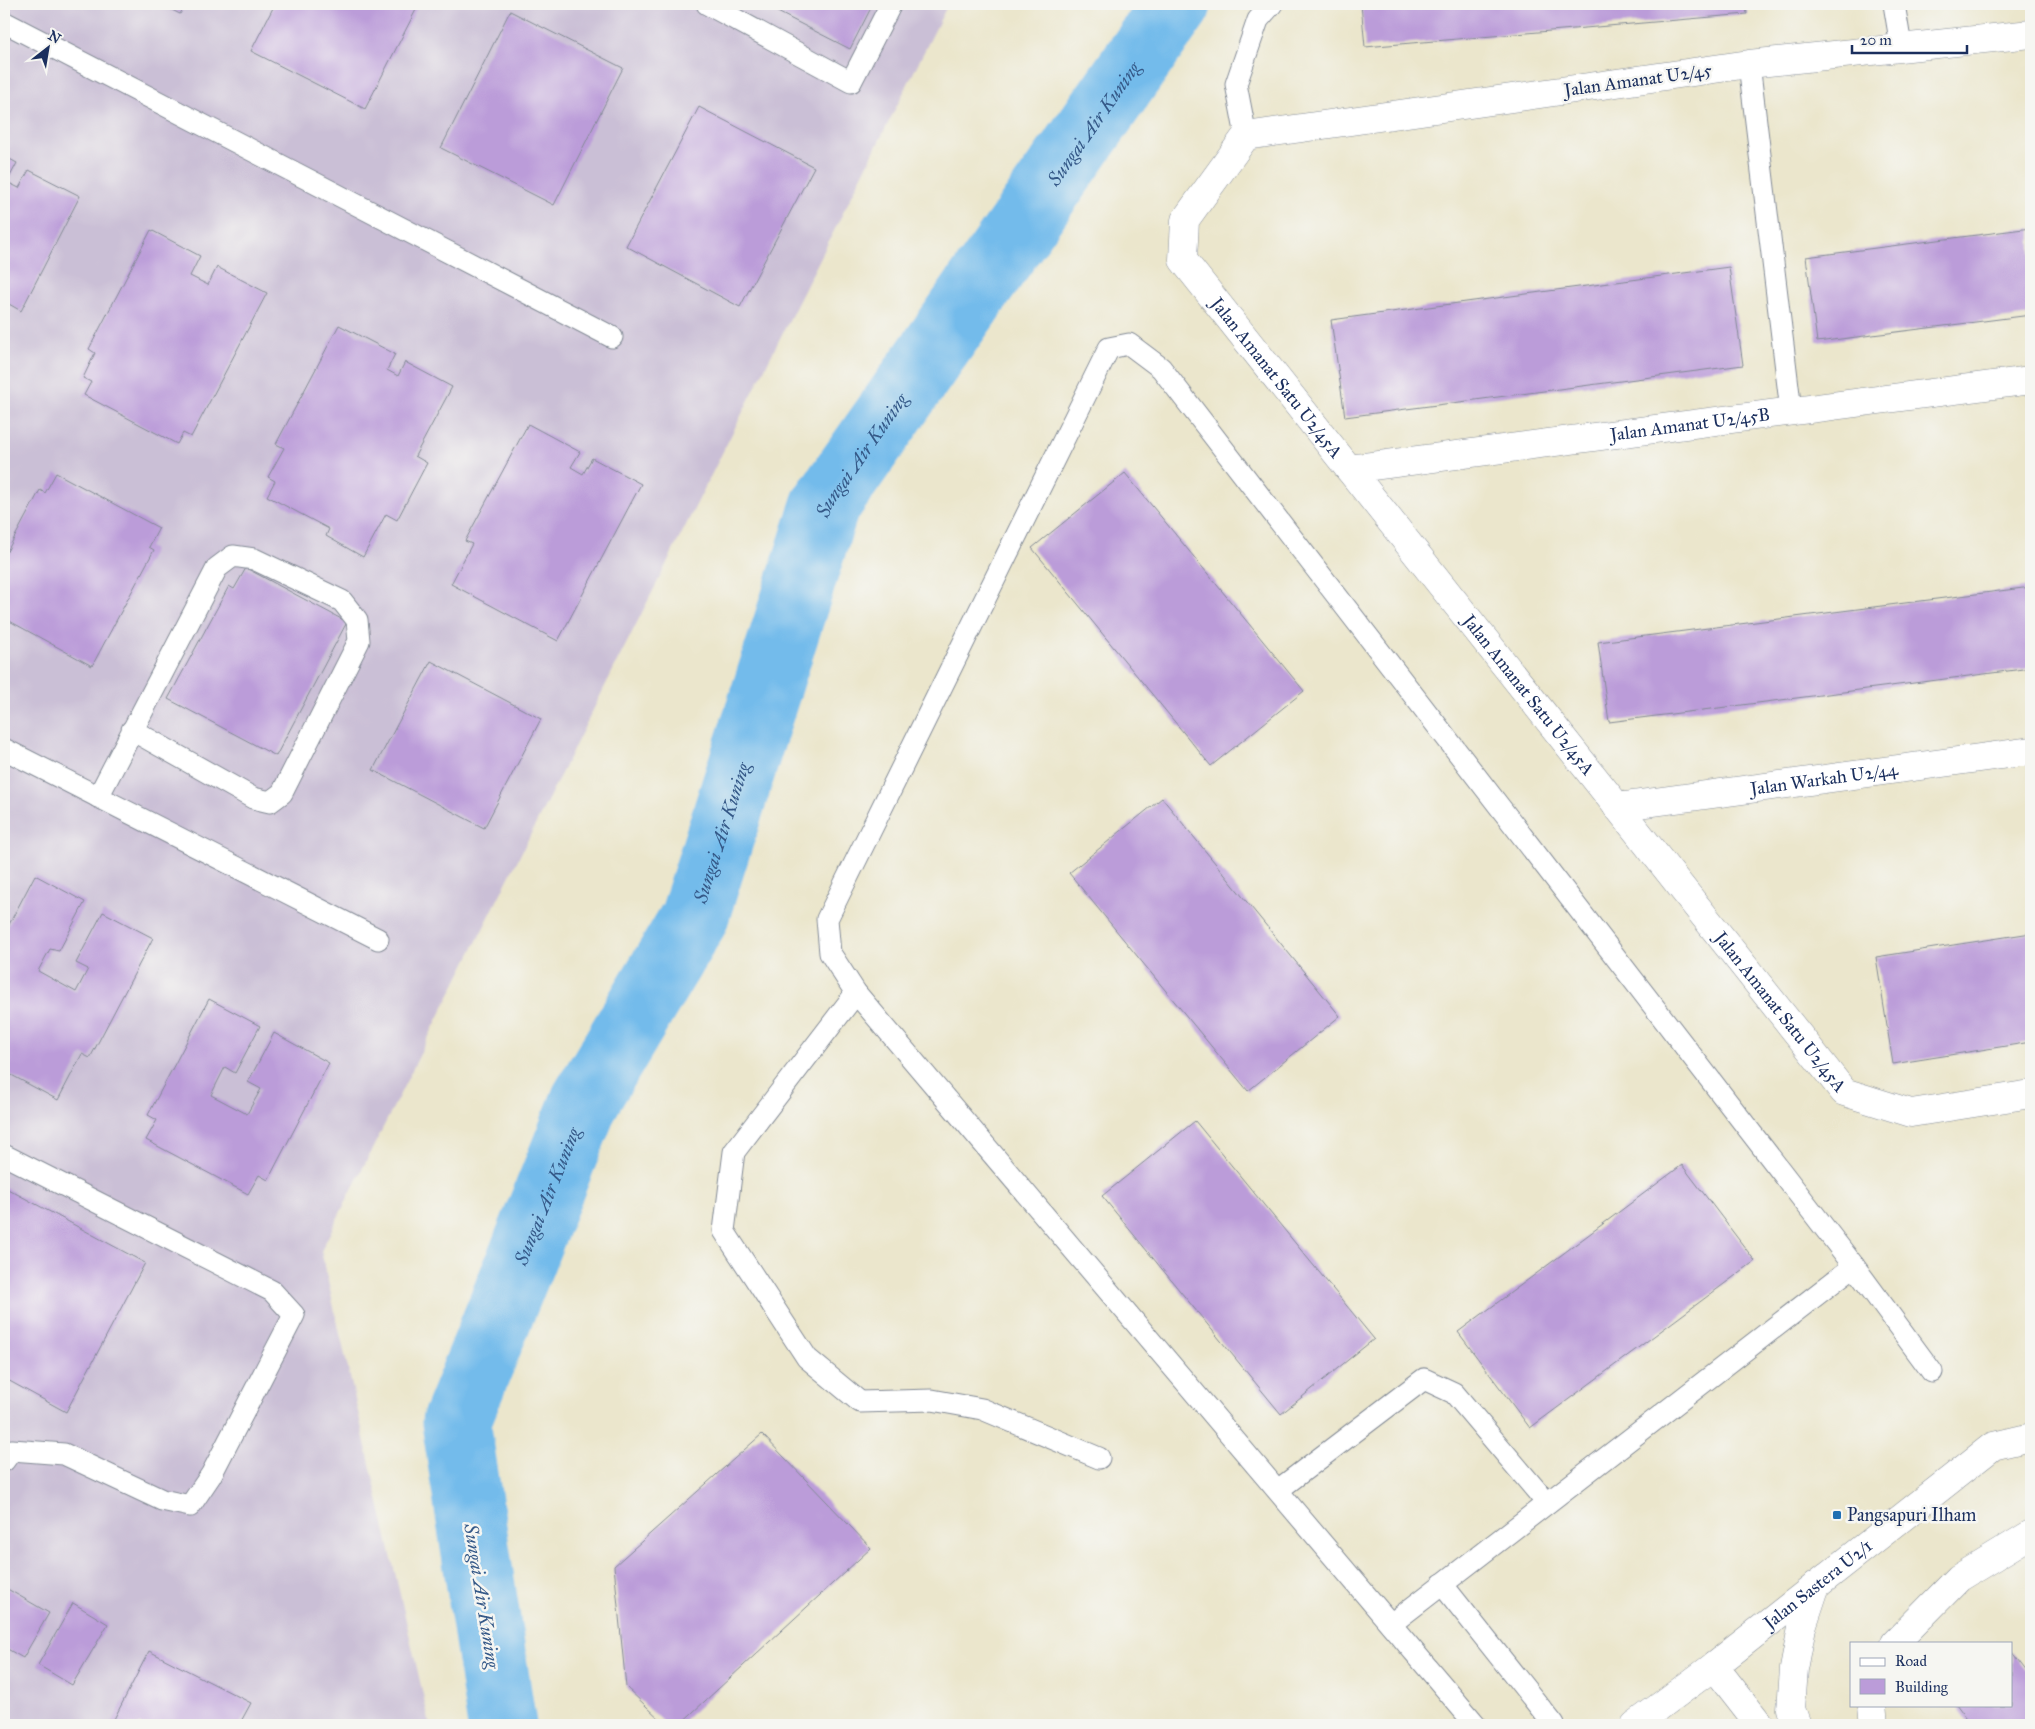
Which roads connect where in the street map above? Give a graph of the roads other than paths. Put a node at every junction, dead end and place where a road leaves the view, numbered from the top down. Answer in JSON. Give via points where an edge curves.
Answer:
{"nodes":[{"id":1,"x":707,"y":4,"type":"edge"},
{"id":2,"x":891,"y":4,"type":"edge"},
{"id":3,"x":1272,"y":4,"type":"edge"},
{"id":4,"x":1894,"y":4,"type":"edge"},
{"id":5,"x":4,"y":22,"type":"edge"},
{"id":6,"x":2031,"y":34,"type":"edge"},
{"id":7,"x":1901,"y":46,"type":"junction"},
{"id":8,"x":1749,"y":64,"type":"junction"},
{"id":9,"x":1246,"y":136,"type":"junction"},
{"id":10,"x":612,"y":337,"type":"dead end"},
{"id":11,"x":2031,"y":380,"type":"edge"},
{"id":12,"x":1791,"y":411,"type":"junction"},
{"id":13,"x":1349,"y":469,"type":"junction"},
{"id":14,"x":132,"y":730,"type":"junction"},
{"id":15,"x":4,"y":749,"type":"edge"},
{"id":16,"x":2031,"y":751,"type":"edge"},
{"id":17,"x":98,"y":797,"type":"junction"},
{"id":18,"x":1617,"y":807,"type":"junction"},
{"id":19,"x":378,"y":939,"type":"dead end"},
{"id":20,"x":856,"y":993,"type":"junction"},
{"id":21,"x":2031,"y":1094,"type":"edge"},
{"id":22,"x":4,"y":1155,"type":"edge"},
{"id":23,"x":1854,"y":1266,"type":"junction"},
{"id":24,"x":1932,"y":1372,"type":"dead end"},
{"id":25,"x":2031,"y":1437,"type":"edge"},
{"id":26,"x":1099,"y":1458,"type":"dead end"},
{"id":27,"x":4,"y":1461,"type":"edge"},
{"id":28,"x":1278,"y":1490,"type":"junction"},
{"id":29,"x":1547,"y":1503,"type":"junction"},
{"id":30,"x":2031,"y":1534,"type":"edge"},
{"id":31,"x":1442,"y":1584,"type":"junction"},
{"id":32,"x":1816,"y":1585,"type":"junction"},
{"id":33,"x":1391,"y":1624,"type":"junction"},
{"id":34,"x":1896,"y":1642,"type":"edge"},
{"id":35,"x":1714,"y":1666,"type":"junction"},
{"id":36,"x":1872,"y":1706,"type":"edge"},
{"id":37,"x":1476,"y":1725,"type":"edge"},
{"id":38,"x":1554,"y":1725,"type":"edge"},
{"id":39,"x":1635,"y":1725,"type":"edge"},
{"id":40,"x":1760,"y":1725,"type":"edge"},
{"id":41,"x":1797,"y":1725,"type":"edge"},
{"id":42,"x":1874,"y":1725,"type":"edge"}],
"edges":[{"from":1,"to":2,"type":"lane","via":[[851,82]]},
{"from":3,"to":9,"type":"lane","via":[[1258,20],[1236,84]]},
{"from":4,"to":7,"type":"lane"},
{"from":5,"to":10,"type":"lane"},
{"from":6,"to":7,"type":"street","name":"Jalan Amanat U2/45"},
{"from":7,"to":8,"type":"street","name":"Jalan Amanat U2/45"},
{"from":8,"to":9,"type":"street","name":"Jalan Amanat U2/45"},
{"from":8,"to":12,"type":"lane"},
{"from":9,"to":13,"type":"street","name":"Jalan Amanat Satu U2/45A","via":[[1185,220],[1183,260]]},
{"from":11,"to":12,"type":"street","name":"Jalan Amanat U2/45B"},
{"from":12,"to":13,"type":"street","name":"Jalan Amanat U2/45B"},
{"from":13,"to":18,"type":"street","name":"Jalan Amanat Satu U2/45A"},
{"from":14,"to":14,"type":"lane","via":[[253,798],[270,802],[282,793],[359,641],[357,620],[342,601],[254,559],[233,556],[217,568]]},
{"from":14,"to":17,"type":"lane"},
{"from":15,"to":17,"type":"lane"},
{"from":16,"to":18,"type":"street","name":"Jalan Warkah U2/44"},
{"from":17,"to":19,"type":"lane"},
{"from":18,"to":21,"type":"street","name":"Jalan Amanat Satu U2/45A","via":[[1844,1092],[1911,1114]]},
{"from":20,"to":23,"type":"lane","via":[[830,953],[827,918],[1109,348],[1129,344],[1161,368]]},
{"from":20,"to":26,"type":"lane","via":[[734,1152],[724,1231],[807,1358],[860,1402],[932,1400],[982,1409]]},
{"from":20,"to":28,"type":"lane"},
{"from":22,"to":27,"type":"lane","via":[[272,1291],[294,1315],[211,1476],[190,1506],[162,1500],[64,1454],[12,1450]]},
{"from":23,"to":24,"type":"lane"},
{"from":23,"to":29,"type":"lane"},
{"from":25,"to":32,"type":"street","name":"Jalan Sastera U2/1","via":[[1992,1446]]},
{"from":28,"to":29,"type":"lane","via":[[1424,1379],[1454,1393]]},
{"from":28,"to":33,"type":"lane"},
{"from":29,"to":31,"type":"lane"},
{"from":30,"to":34,"type":"street","via":[[1959,1578]]},
{"from":31,"to":33,"type":"lane"},
{"from":31,"to":38,"type":"lane"},
{"from":32,"to":35,"type":"street","name":"Jalan Sastera U2/1"},
{"from":32,"to":41,"type":"street","via":[[1802,1627],[1794,1670],[1791,1709]]},
{"from":33,"to":37,"type":"lane"},
{"from":35,"to":39,"type":"street","name":"Jalan Sastera U2/1"},
{"from":35,"to":40,"type":"street"},
{"from":36,"to":42,"type":"street"}]}
